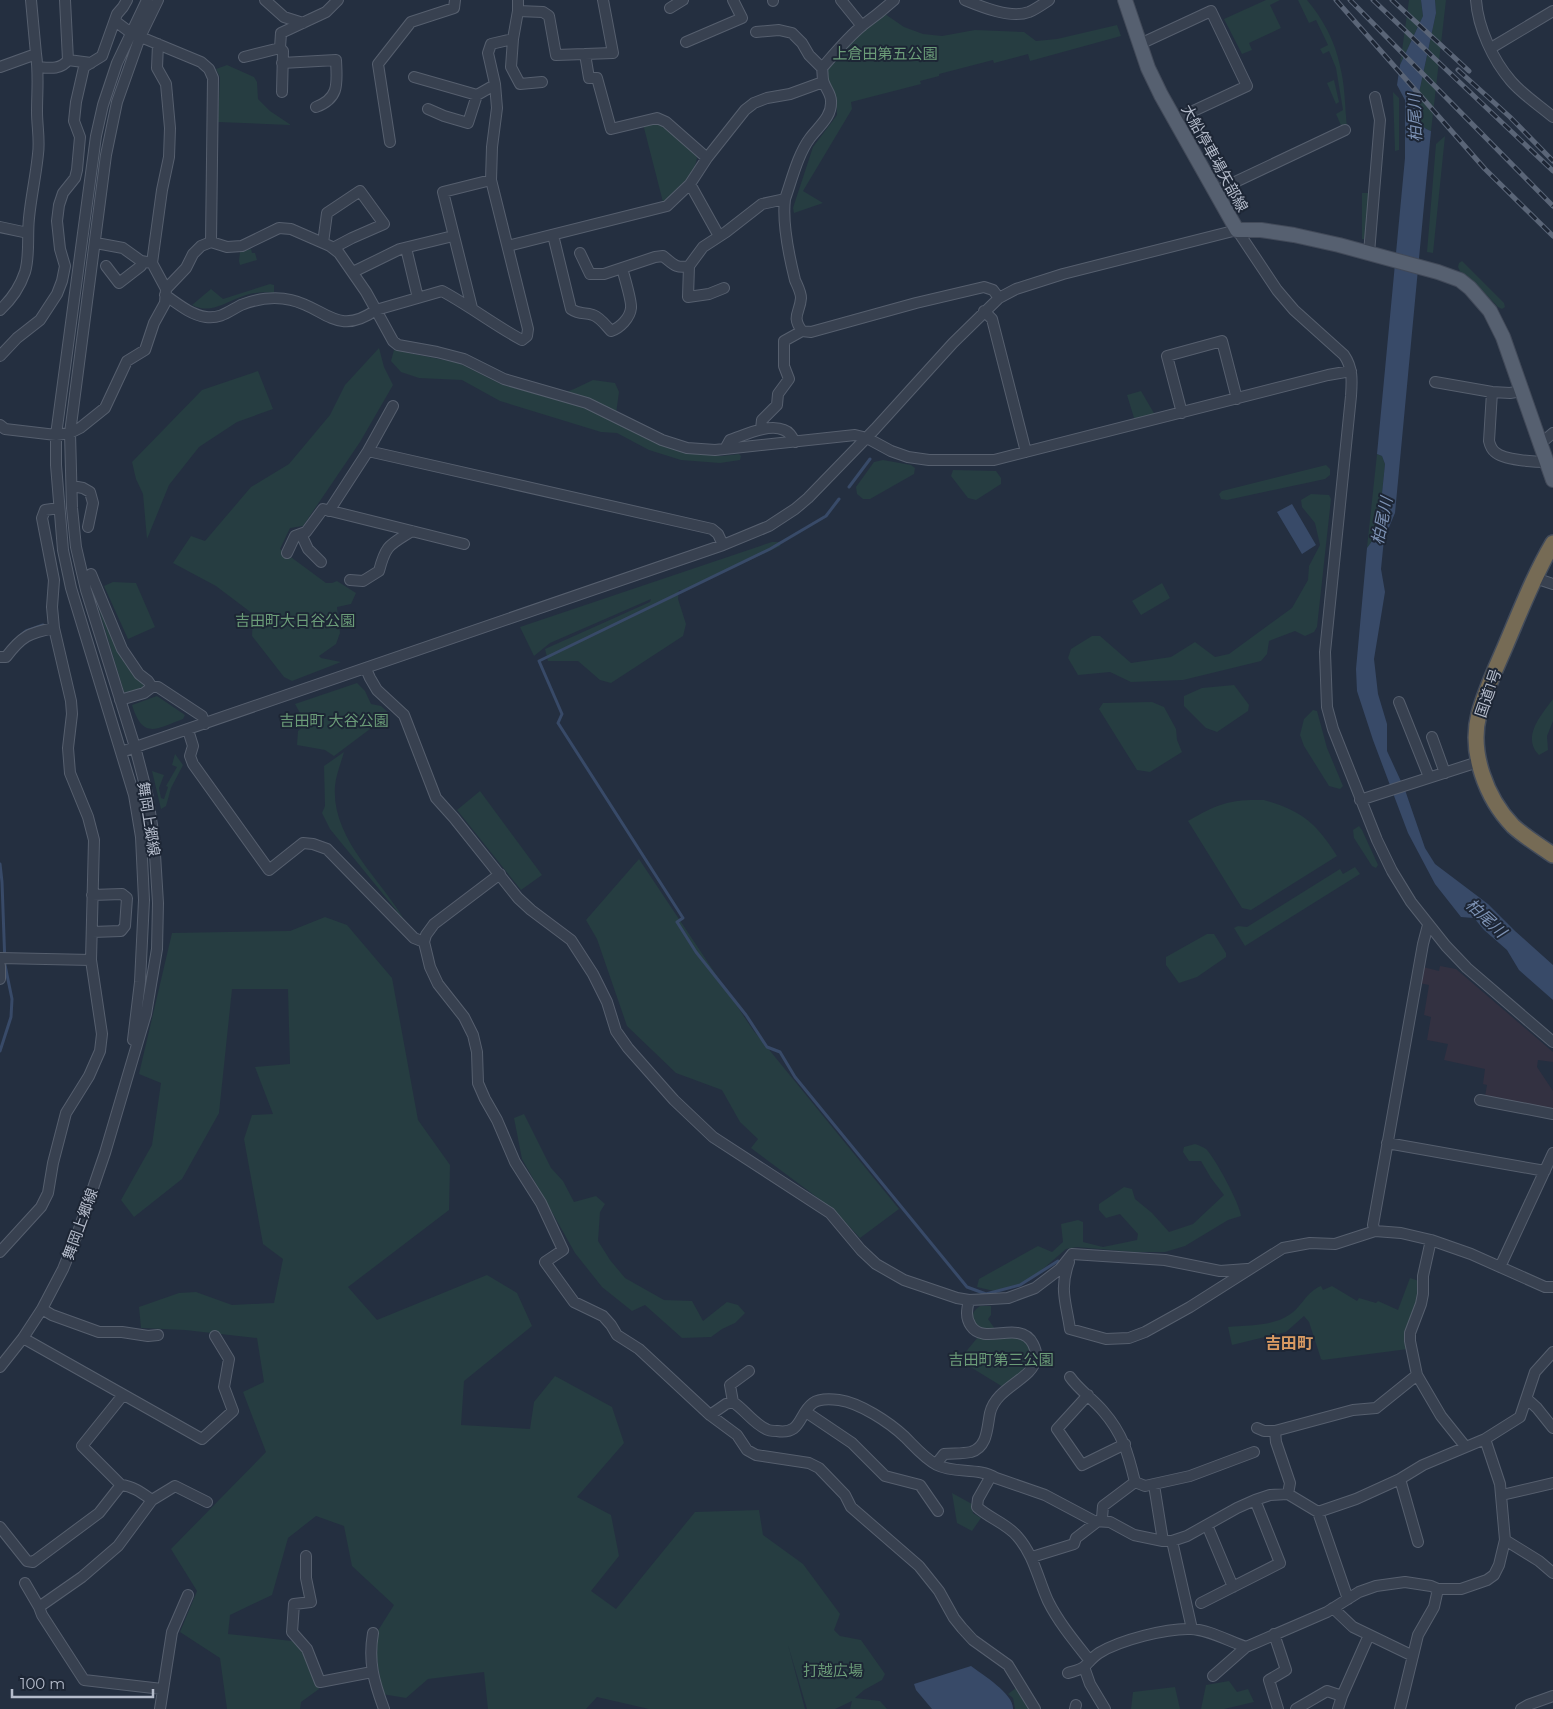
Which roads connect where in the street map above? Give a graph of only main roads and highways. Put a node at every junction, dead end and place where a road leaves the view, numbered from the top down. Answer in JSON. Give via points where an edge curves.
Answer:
{"nodes":[{"id":1,"x":1125,"y":0,"type":"edge"},
{"id":2,"x":1553,"y":480,"type":"edge"},
{"id":3,"x":1553,"y":543,"type":"edge"},
{"id":4,"x":1553,"y":855,"type":"edge"}],
"edges":[{"from":1,"to":2,"type":"main road","name":"大船停車場矢部線","via":[[1148,68],[1236,230],[1294,235],[1460,280],[1490,311],[1503,337]]},
{"from":3,"to":4,"type":"highway","name":"国道1号","via":[[1507,642],[1479,714],[1476,733],[1478,762],[1501,811],[1523,834]]}]}
